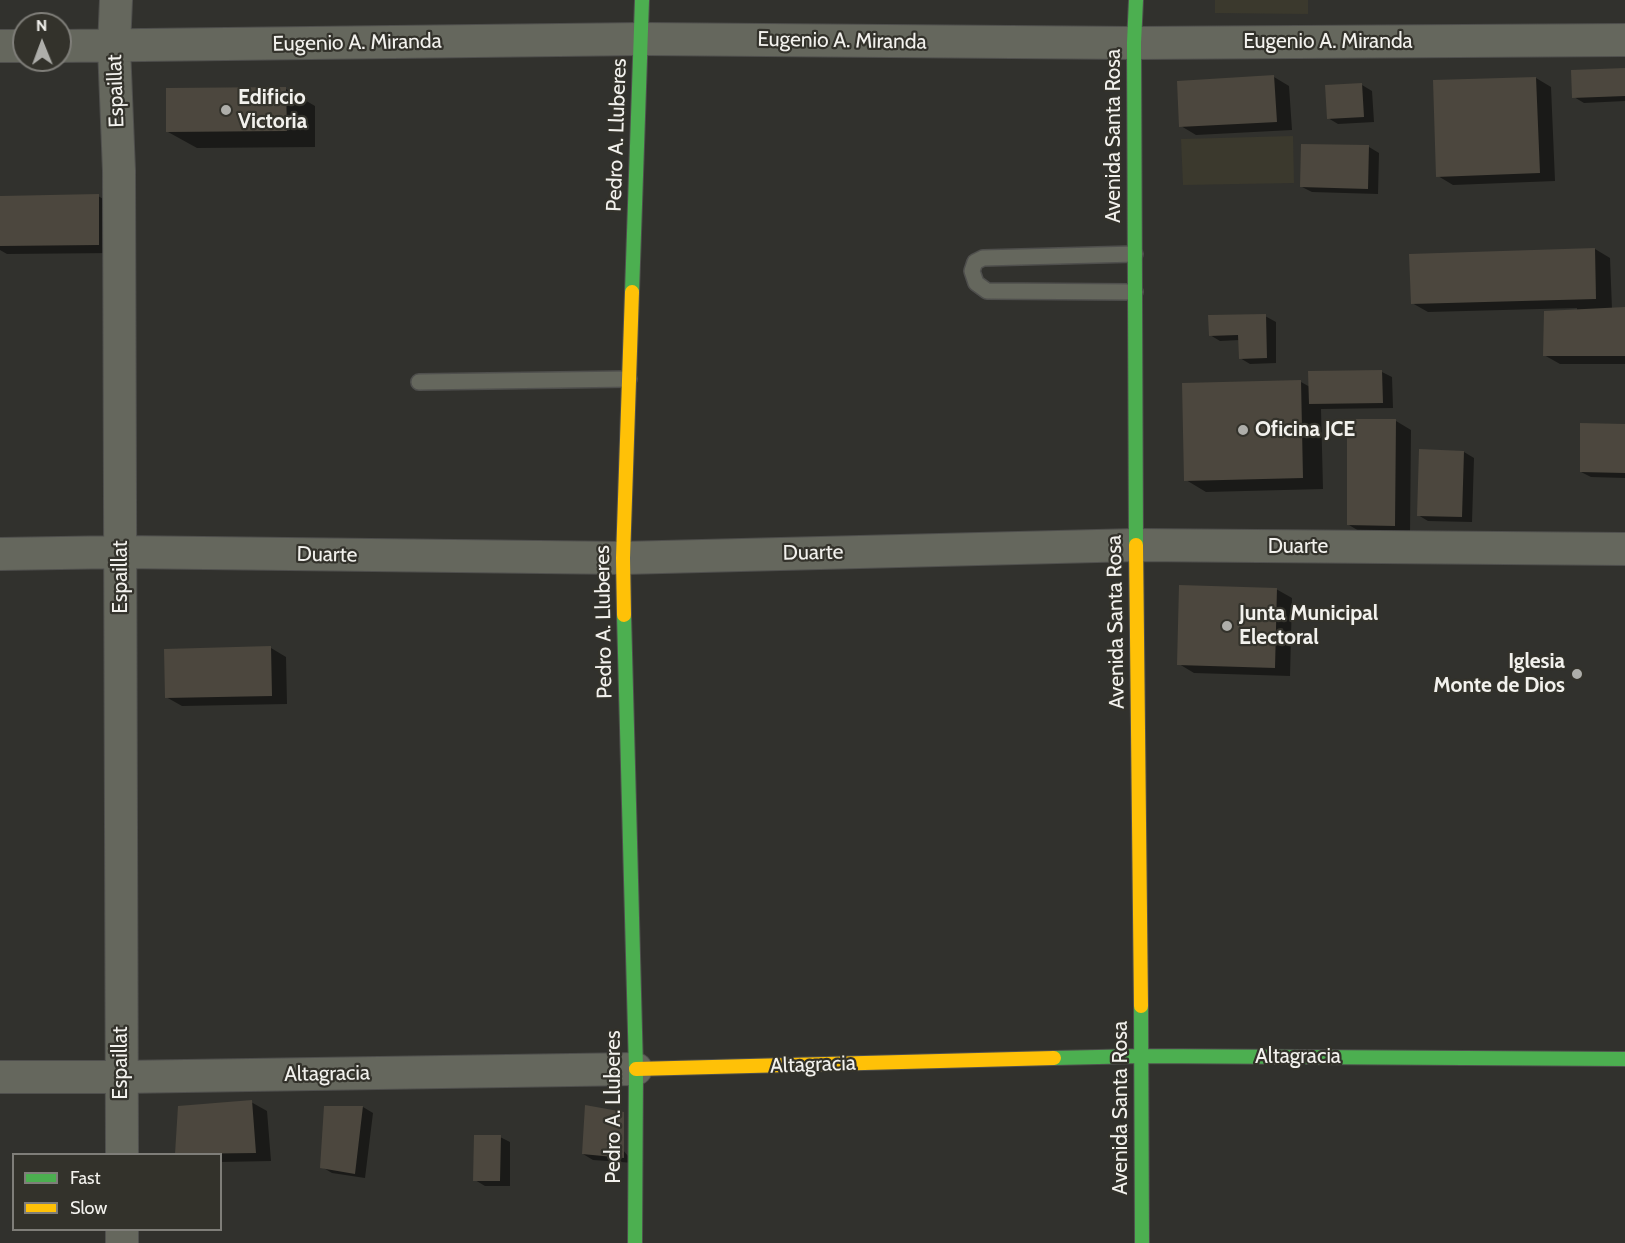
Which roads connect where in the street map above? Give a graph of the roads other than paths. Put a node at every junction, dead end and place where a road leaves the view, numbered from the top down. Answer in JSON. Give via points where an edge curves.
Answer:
{"nodes":[{"id":1,"x":116,"y":0,"type":"edge"},
{"id":2,"x":642,"y":0,"type":"edge"},
{"id":3,"x":1136,"y":0,"type":"edge"},
{"id":4,"x":642,"y":39,"type":"junction"},
{"id":5,"x":1625,"y":40,"type":"edge"},
{"id":6,"x":1134,"y":43,"type":"junction"},
{"id":7,"x":72,"y":46,"type":"edge"},
{"id":8,"x":114,"y":47,"type":"junction"},
{"id":9,"x":1135,"y":254,"type":"junction"},
{"id":10,"x":1135,"y":292,"type":"junction"},
{"id":11,"x":629,"y":379,"type":"junction"},
{"id":12,"x":420,"y":382,"type":"dead end"},
{"id":13,"x":1136,"y":545,"type":"junction"},
{"id":14,"x":1625,"y":549,"type":"edge"},
{"id":15,"x":121,"y":552,"type":"junction"},
{"id":16,"x":0,"y":554,"type":"edge"},
{"id":17,"x":623,"y":558,"type":"junction"},
{"id":18,"x":1142,"y":1056,"type":"junction"},
{"id":19,"x":1625,"y":1059,"type":"edge"},
{"id":20,"x":636,"y":1070,"type":"junction"},
{"id":21,"x":0,"y":1077,"type":"edge"},
{"id":22,"x":121,"y":1077,"type":"junction"},
{"id":23,"x":122,"y":1153,"type":"edge"},
{"id":24,"x":635,"y":1243,"type":"edge"},
{"id":25,"x":1142,"y":1243,"type":"edge"}],
"edges":[{"from":1,"to":8,"type":"street","name":"Espaillat"},
{"from":2,"to":4,"type":"main road","name":"Pedro A. Lluberes"},
{"from":3,"to":6,"type":"main road","name":"Avenida Santa Rosa"},
{"from":4,"to":6,"type":"street","name":"Eugenio A. Miranda"},
{"from":4,"to":8,"type":"street","name":"Eugenio A. Miranda"},
{"from":4,"to":11,"type":"main road","name":"Pedro A. Lluberes"},
{"from":5,"to":6,"type":"street","name":"Eugenio A. Miranda"},
{"from":6,"to":9,"type":"main road","name":"Avenida Santa Rosa"},
{"from":7,"to":8,"type":"street","name":"Eugenio A. Miranda"},
{"from":8,"to":15,"type":"street","name":"Espaillat","via":[[119,171]]},
{"from":9,"to":10,"type":"main road","name":"Avenida Santa Rosa"},
{"from":9,"to":10,"type":"lane","via":[[983,258],[975,262],[972,271],[976,283],[987,291]]},
{"from":10,"to":13,"type":"main road","name":"Avenida Santa Rosa"},
{"from":11,"to":12,"type":"lane"},
{"from":11,"to":17,"type":"main road","name":"Pedro A. Lluberes"},
{"from":13,"to":14,"type":"street","name":"Duarte"},
{"from":13,"to":17,"type":"street","name":"Duarte"},
{"from":13,"to":18,"type":"main road","name":"Avenida Santa Rosa"},
{"from":15,"to":16,"type":"street","name":"Duarte"},
{"from":15,"to":17,"type":"street","name":"Duarte"},
{"from":15,"to":22,"type":"street","name":"Espaillat"},
{"from":17,"to":20,"type":"main road","name":"Pedro A. Lluberes"},
{"from":18,"to":19,"type":"main road","name":"Altagracia"},
{"from":18,"to":20,"type":"main road","name":"Altagracia"},
{"from":18,"to":25,"type":"main road","name":"Avenida Santa Rosa"},
{"from":20,"to":22,"type":"street","name":"Altagracia"},
{"from":20,"to":24,"type":"main road","name":"Pedro A. Lluberes"},
{"from":21,"to":22,"type":"street","name":"Altagracia"},
{"from":22,"to":23,"type":"street","name":"Espaillat"}]}
